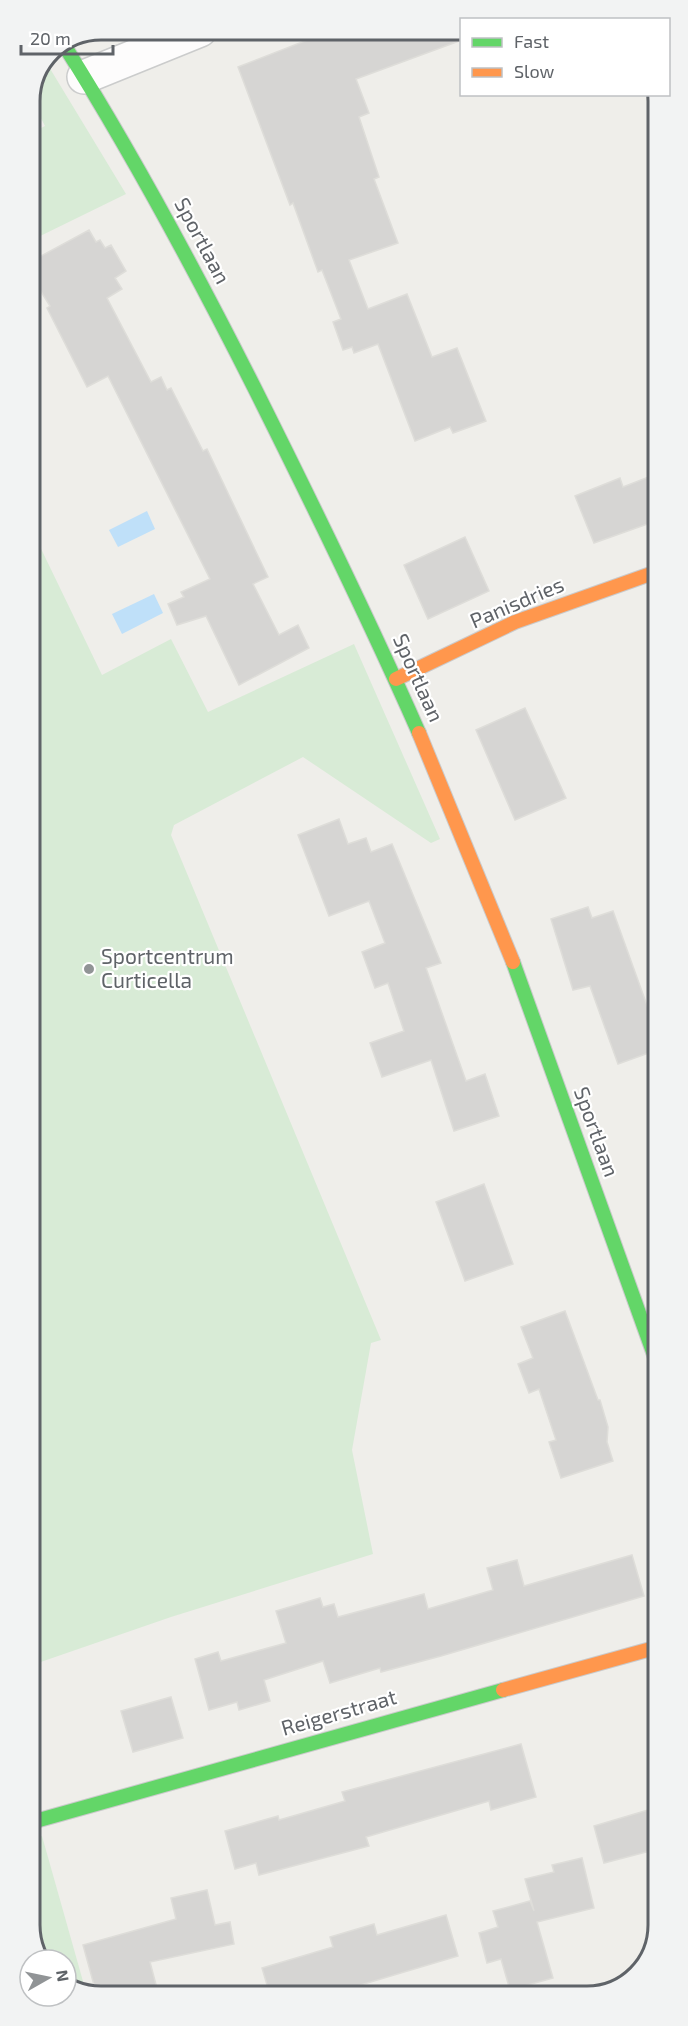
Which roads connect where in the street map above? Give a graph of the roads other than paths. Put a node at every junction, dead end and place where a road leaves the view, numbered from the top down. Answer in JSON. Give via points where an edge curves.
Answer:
{"nodes":[{"id":1,"x":175,"y":40,"type":"edge"},
{"id":2,"x":68,"y":51,"type":"edge"},
{"id":3,"x":84,"y":77,"type":"junction"},
{"id":4,"x":648,"y":575,"type":"edge"},
{"id":5,"x":396,"y":679,"type":"junction"},
{"id":6,"x":648,"y":1338,"type":"edge"},
{"id":7,"x":648,"y":1650,"type":"edge"},
{"id":8,"x":40,"y":1820,"type":"edge"}],
"edges":[{"from":1,"to":3,"type":"street"},
{"from":2,"to":3,"type":"street","name":"Sportlaan"},
{"from":3,"to":5,"type":"street","name":"Sportlaan","via":[[145,179],[215,310]]},
{"from":4,"to":5,"type":"street","name":"Panisdries","via":[[515,622]]},
{"from":5,"to":6,"type":"street","name":"Sportlaan","via":[[504,940]]},
{"from":7,"to":8,"type":"street","name":"Reigerstraat"}]}
